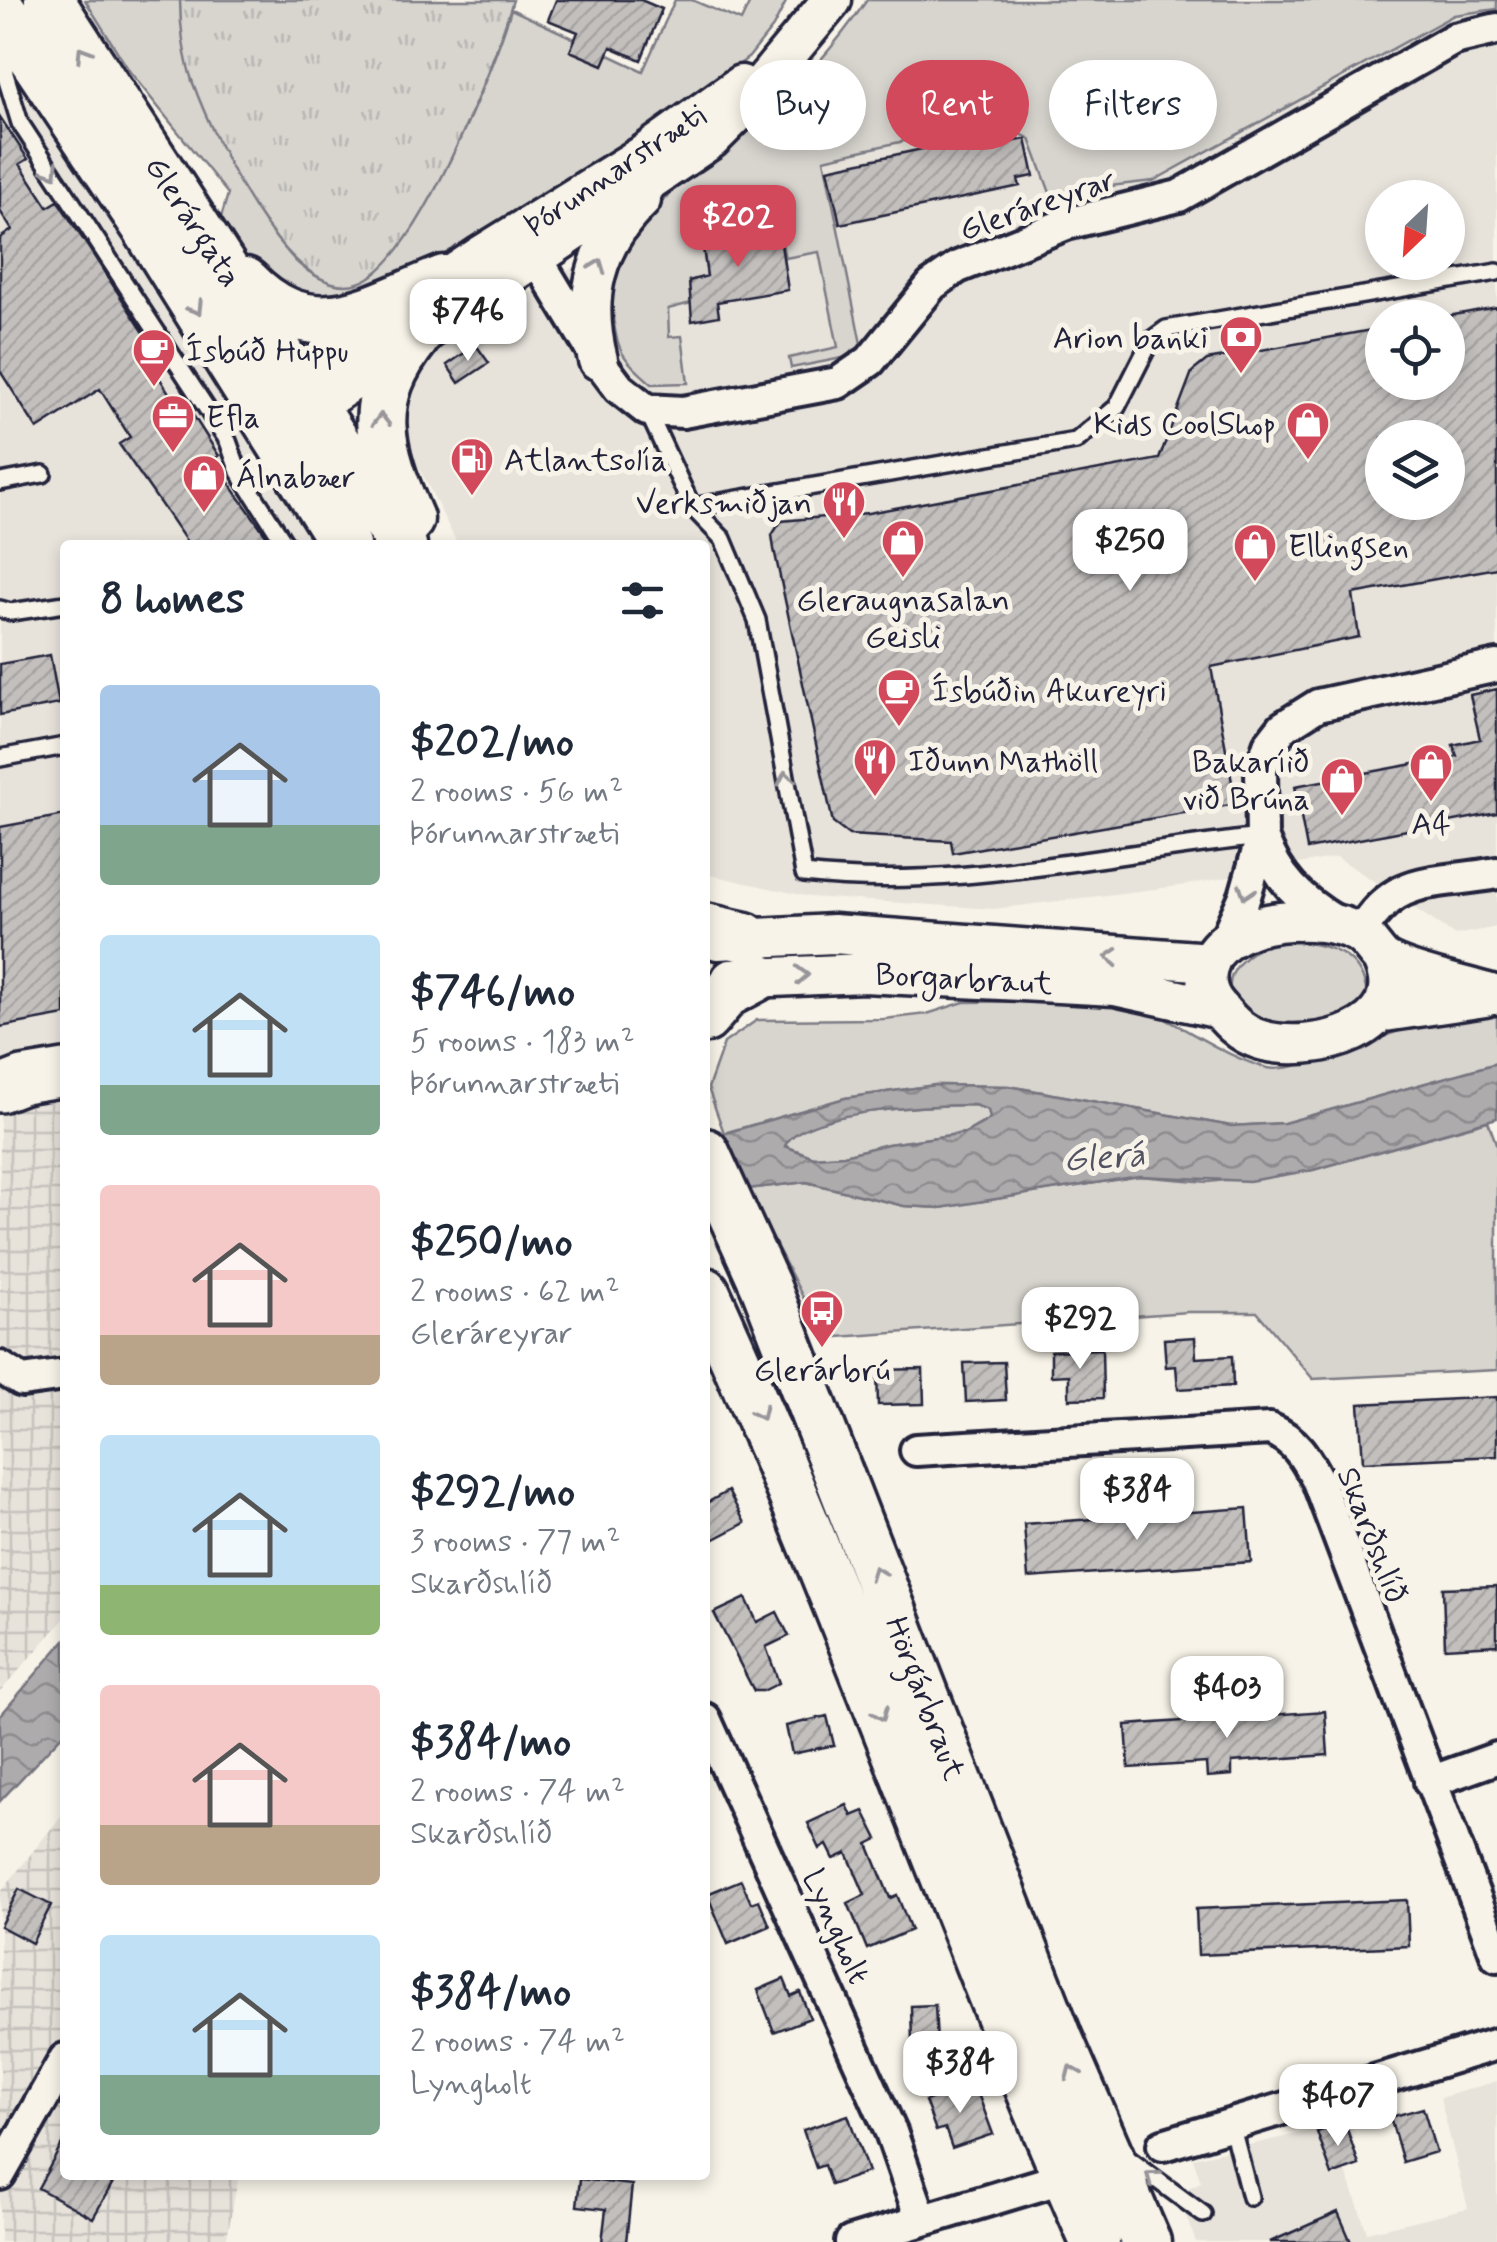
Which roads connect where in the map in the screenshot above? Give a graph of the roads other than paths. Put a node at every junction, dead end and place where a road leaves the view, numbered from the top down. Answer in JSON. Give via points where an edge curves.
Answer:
{"nodes":[{"id":1,"x":49,"y":0,"type":"edge"},
{"id":2,"x":832,"y":0,"type":"edge"},
{"id":3,"x":0,"y":12,"type":"edge"},
{"id":4,"x":1497,"y":29,"type":"edge"},
{"id":5,"x":784,"y":56,"type":"junction"},
{"id":6,"x":672,"y":170,"type":"junction"},
{"id":7,"x":528,"y":243,"type":"junction"},
{"id":8,"x":215,"y":250,"type":"junction"},
{"id":9,"x":1497,"y":272,"type":"edge"},
{"id":10,"x":444,"y":280,"type":"junction"},
{"id":11,"x":416,"y":336,"type":"junction"},
{"id":12,"x":598,"y":360,"type":"junction"},
{"id":13,"x":647,"y":410,"type":"junction"},
{"id":14,"x":282,"y":428,"type":"junction"},
{"id":15,"x":228,"y":440,"type":"junction"},
{"id":16,"x":44,"y":474,"type":"dead end"},
{"id":17,"x":0,"y":482,"type":"edge"},
{"id":18,"x":692,"y":507,"type":"junction"},
{"id":19,"x":283,"y":540,"type":"edge"},
{"id":20,"x":342,"y":540,"type":"edge"},
{"id":21,"x":397,"y":540,"type":"edge"},
{"id":22,"x":417,"y":540,"type":"edge"},
{"id":23,"x":60,"y":605,"type":"edge"},
{"id":24,"x":0,"y":609,"type":"edge"},
{"id":25,"x":1497,"y":666,"type":"edge"},
{"id":26,"x":60,"y":747,"type":"edge"},
{"id":27,"x":0,"y":758,"type":"edge"},
{"id":28,"x":1262,"y":837,"type":"junction"},
{"id":29,"x":1497,"y":873,"type":"edge"},
{"id":30,"x":1360,"y":939,"type":"junction"},
{"id":31,"x":728,"y":946,"type":"edge"},
{"id":32,"x":1216,"y":953,"type":"junction"},
{"id":33,"x":710,"y":974,"type":"edge"},
{"id":34,"x":1496,"y":995,"type":"edge"},
{"id":35,"x":1220,"y":1010,"type":"junction"},
{"id":36,"x":710,"y":1012,"type":"edge"},
{"id":37,"x":1378,"y":1013,"type":"junction"},
{"id":38,"x":60,"y":1052,"type":"edge"},
{"id":39,"x":0,"y":1061,"type":"edge"},
{"id":40,"x":60,"y":1073,"type":"edge"},
{"id":41,"x":0,"y":1090,"type":"edge"},
{"id":42,"x":710,"y":1164,"type":"edge"},
{"id":43,"x":710,"y":1303,"type":"edge"},
{"id":44,"x":0,"y":1367,"type":"edge"},
{"id":45,"x":60,"y":1376,"type":"edge"},
{"id":46,"x":916,"y":1450,"type":"dead end"},
{"id":47,"x":710,"y":1730,"type":"edge"},
{"id":48,"x":1497,"y":1758,"type":"edge"},
{"id":49,"x":1430,"y":1782,"type":"junction"},
{"id":50,"x":1497,"y":1956,"type":"edge"},
{"id":51,"x":1497,"y":2044,"type":"edge"},
{"id":52,"x":60,"y":2068,"type":"edge"},
{"id":53,"x":1231,"y":2124,"type":"junction"},
{"id":54,"x":1102,"y":2140,"type":"junction"},
{"id":55,"x":1162,"y":2144,"type":"dead end"},
{"id":56,"x":0,"y":2174,"type":"edge"},
{"id":57,"x":1066,"y":2177,"type":"junction"},
{"id":58,"x":1126,"y":2193,"type":"junction"},
{"id":59,"x":1250,"y":2197,"type":"dead end"},
{"id":60,"x":1203,"y":2214,"type":"dead end"},
{"id":61,"x":921,"y":2219,"type":"junction"},
{"id":62,"x":851,"y":2242,"type":"edge"},
{"id":63,"x":1095,"y":2242,"type":"edge"},
{"id":64,"x":1146,"y":2242,"type":"edge"}],
"edges":[{"from":8,"to":1,"type":"highway","name":"Glerárgata","one_way":true},
{"from":2,"to":5,"type":"street","name":"Þórunnarstræti"},
{"from":3,"to":14,"type":"highway","name":"Glerárgata","one_way":true},
{"from":3,"to":15,"type":"lane","one_way":true,"via":[[5,74],[20,122]]},
{"from":4,"to":13,"type":"street","name":"Gleráreyrar","via":[[1454,39],[1179,196],[1066,224],[958,267],[932,285],[870,361],[838,382],[683,412]]},
{"from":5,"to":6,"type":"street","name":"Þórunnarstræti","via":[[744,106]]},
{"from":5,"to":7,"type":"street","name":"Þórunnarstræti"},
{"from":6,"to":7,"type":"street","name":"Þórunnarstræti"},
{"from":12,"to":6,"type":"street","one_way":true,"via":[[588,310],[594,272],[625,216]]},
{"from":7,"to":10,"type":"street","name":"Þórunnarstræti"},
{"from":7,"to":11,"type":"street","name":"Þórunnarstræti"},
{"from":7,"to":12,"type":"street"},
{"from":8,"to":10,"type":"highway","via":[[275,309],[310,320],[350,317]]},
{"from":8,"to":14,"type":"highway","name":"Glerárgata"},
{"from":9,"to":18,"type":"lane","via":[[1166,329],[1151,340],[1117,408],[1076,441]]},
{"from":10,"to":14,"type":"street","name":"Þórunnarstræti","via":[[323,362]]},
{"from":11,"to":14,"type":"street","name":"Þórunnarstræti"},
{"from":22,"to":11,"type":"highway","one_way":true,"via":[[390,472],[379,411],[392,370]]},
{"from":12,"to":13,"type":"street"},
{"from":13,"to":18,"type":"lane"},
{"from":14,"to":15,"type":"lane"},
{"from":14,"to":20,"type":"highway","name":"Glerárgata"},
{"from":14,"to":21,"type":"highway","name":"Glerárgata"},
{"from":15,"to":19,"type":"lane","via":[[238,472]]},
{"from":16,"to":17,"type":"lane"},
{"from":28,"to":18,"type":"lane","one_way":true,"via":[[932,880],[804,874],[756,620],[723,539]]},
{"from":23,"to":24,"type":"lane"},
{"from":25,"to":28,"type":"street","via":[[1299,714],[1269,745],[1261,769]]},
{"from":26,"to":27,"type":"lane"},
{"from":28,"to":30,"type":"street","via":[[1299,899]]},
{"from":28,"to":32,"type":"street","one_way":true,"via":[[1246,896]]},
{"from":29,"to":30,"type":"street","via":[[1399,890],[1378,904]]},
{"from":30,"to":32,"type":"street","name":"Borgarbraut","via":[[1280,921]]},
{"from":30,"to":34,"type":"street","name":"Borgarbraut"},
{"from":30,"to":37,"type":"street","via":[[1389,973]]},
{"from":32,"to":31,"type":"street","name":"Borgarbraut","one_way":true,"via":[[832,934]]},
{"from":31,"to":33,"type":"street","name":"Borgarbraut"},
{"from":31,"to":35,"type":"street","name":"Borgarbraut","one_way":true,"via":[[864,973],[1115,986]]},
{"from":31,"to":36,"type":"highway","via":[[726,993]]},
{"from":32,"to":35,"type":"street","via":[[1208,994]]},
{"from":34,"to":37,"type":"street","name":"Borgarbraut"},
{"from":35,"to":37,"type":"street","name":"Borgarbraut","via":[[1258,1040],[1286,1045],[1340,1040]]},
{"from":38,"to":39,"type":"main road"},
{"from":40,"to":41,"type":"main road"},
{"from":54,"to":42,"type":"highway","name":"Hörgárbraut","one_way":true},
{"from":43,"to":57,"type":"highway","name":"Hörgárbraut","one_way":true,"via":[[777,1451]]},
{"from":44,"to":45,"type":"street","via":[[22,1381]]},
{"from":46,"to":49,"type":"street","name":"Skarðshlíð","via":[[1270,1429],[1285,1435],[1318,1482]]},
{"from":47,"to":61,"type":"street","name":"Lyngholt","via":[[891,2132]]},
{"from":48,"to":49,"type":"street"},
{"from":49,"to":50,"type":"street","name":"Skarðshlíð"},
{"from":51,"to":53,"type":"street"},
{"from":52,"to":56,"type":"street"},
{"from":53,"to":55,"type":"street"},
{"from":53,"to":59,"type":"lane"},
{"from":54,"to":58,"type":"highway","name":"Hörgárbraut"},
{"from":60,"to":54,"type":"lane","one_way":true},
{"from":57,"to":58,"type":"street","via":[[1097,2178]]},
{"from":57,"to":61,"type":"street"},
{"from":57,"to":63,"type":"highway","name":"Hörgárbraut"},
{"from":58,"to":64,"type":"highway","name":"Hörgárbraut"},
{"from":61,"to":62,"type":"street"}]}
